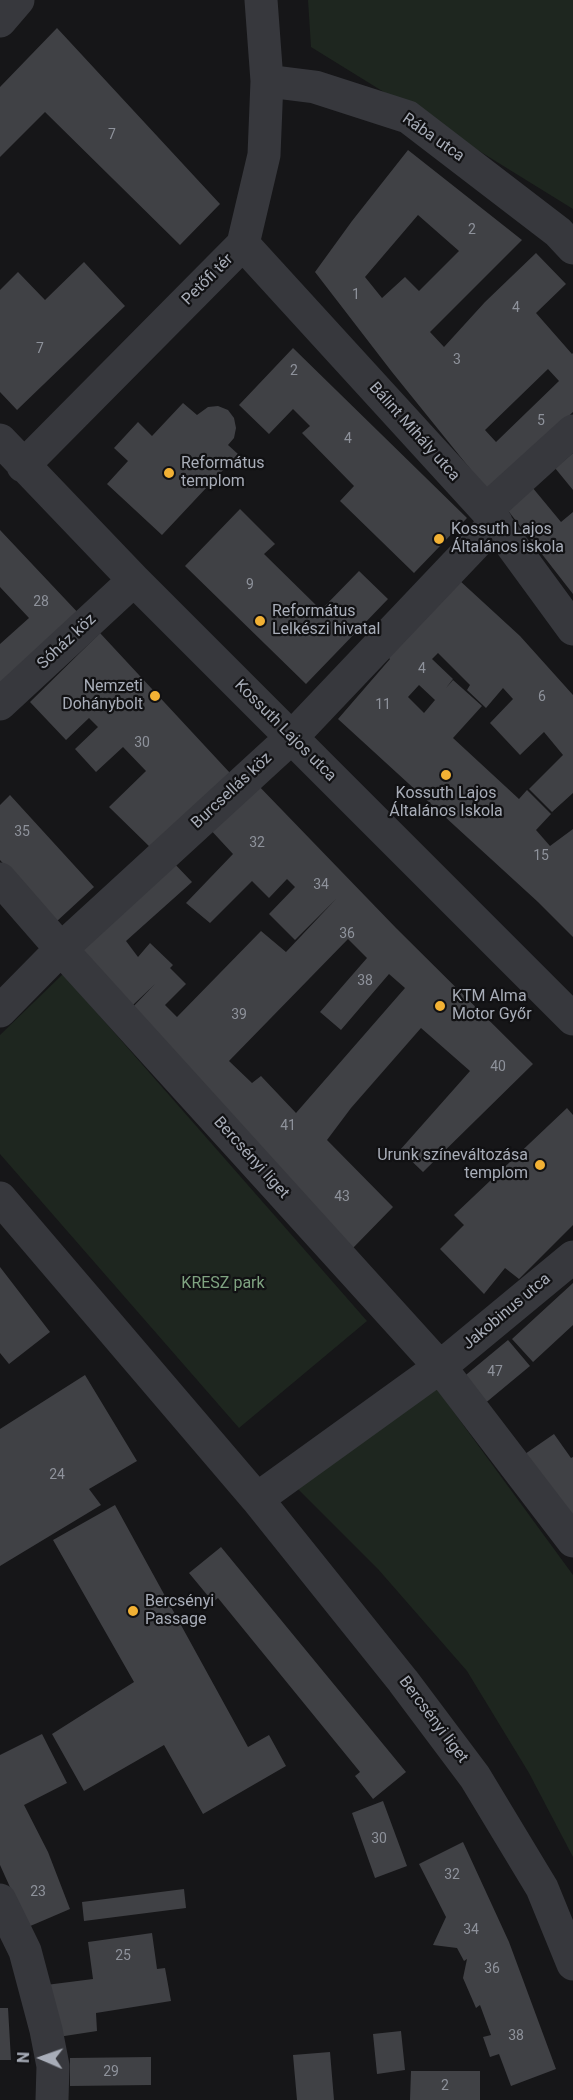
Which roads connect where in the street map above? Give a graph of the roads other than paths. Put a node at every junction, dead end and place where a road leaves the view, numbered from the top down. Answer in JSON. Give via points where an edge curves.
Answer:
{"nodes":[{"id":1,"x":18,"y":0,"type":"edge"},
{"id":2,"x":261,"y":0,"type":"edge"},
{"id":3,"x":0,"y":21,"type":"edge"},
{"id":4,"x":267,"y":81,"type":"junction"},
{"id":5,"x":243,"y":244,"type":"junction"},
{"id":6,"x":573,"y":248,"type":"edge"},
{"id":7,"x":573,"y":431,"type":"edge"},
{"id":8,"x":0,"y":440,"type":"edge"},
{"id":9,"x":23,"y":466,"type":"junction"},
{"id":10,"x":491,"y":516,"type":"junction"},
{"id":11,"x":134,"y":580,"type":"junction"},
{"id":12,"x":573,"y":628,"type":"edge"},
{"id":13,"x":0,"y":704,"type":"edge"},
{"id":14,"x":291,"y":738,"type":"junction"},
{"id":15,"x":0,"y":879,"type":"edge"},
{"id":16,"x":61,"y":949,"type":"junction"},
{"id":17,"x":0,"y":1011,"type":"edge"},
{"id":18,"x":573,"y":1019,"type":"edge"},
{"id":19,"x":0,"y":1198,"type":"edge"},
{"id":20,"x":573,"y":1257,"type":"edge"},
{"id":21,"x":440,"y":1367,"type":"junction"},
{"id":22,"x":257,"y":1499,"type":"junction"},
{"id":23,"x":573,"y":1541,"type":"edge"},
{"id":24,"x":0,"y":1900,"type":"edge"},
{"id":25,"x":573,"y":1964,"type":"edge"},
{"id":26,"x":52,"y":2100,"type":"edge"}],
"edges":[{"from":1,"to":3,"type":"street"},
{"from":2,"to":4,"type":"street","name":"Petőfi tér"},
{"from":4,"to":5,"type":"street","name":"Petőfi tér","via":[[264,155]]},
{"from":4,"to":6,"type":"street","name":"Rába utca","via":[[315,87],[408,117],[558,232]]},
{"from":5,"to":9,"type":"street","name":"Petőfi tér"},
{"from":5,"to":10,"type":"street","name":"Bálint Mihály utca"},
{"from":7,"to":10,"type":"street","name":"Burcsellás köz"},
{"from":8,"to":9,"type":"street","name":"Kossuth Lajos utca"},
{"from":9,"to":11,"type":"street","name":"Kossuth Lajos utca"},
{"from":10,"to":12,"type":"street","name":"Bálint Mihály utca"},
{"from":10,"to":14,"type":"street","name":"Burcsellás köz"},
{"from":11,"to":13,"type":"street","name":"Sóház köz"},
{"from":11,"to":14,"type":"street","name":"Kossuth Lajos utca"},
{"from":14,"to":16,"type":"street","name":"Burcsellás köz"},
{"from":14,"to":18,"type":"street","name":"Kossuth Lajos utca"},
{"from":15,"to":16,"type":"street","name":"Bercsényi liget"},
{"from":16,"to":17,"type":"street"},
{"from":16,"to":21,"type":"street","name":"Bercsényi liget"},
{"from":19,"to":22,"type":"street","name":"Bercsényi liget"},
{"from":20,"to":21,"type":"street","name":"Jakobinus utca"},
{"from":21,"to":22,"type":"street"},
{"from":21,"to":23,"type":"street","name":"Bercsényi liget"},
{"from":22,"to":25,"type":"street","name":"Bercsényi liget","via":[[475,1777],[542,1888]]},
{"from":24,"to":26,"type":"street","via":[[25,1951],[46,2030],[53,2066]]}]}
